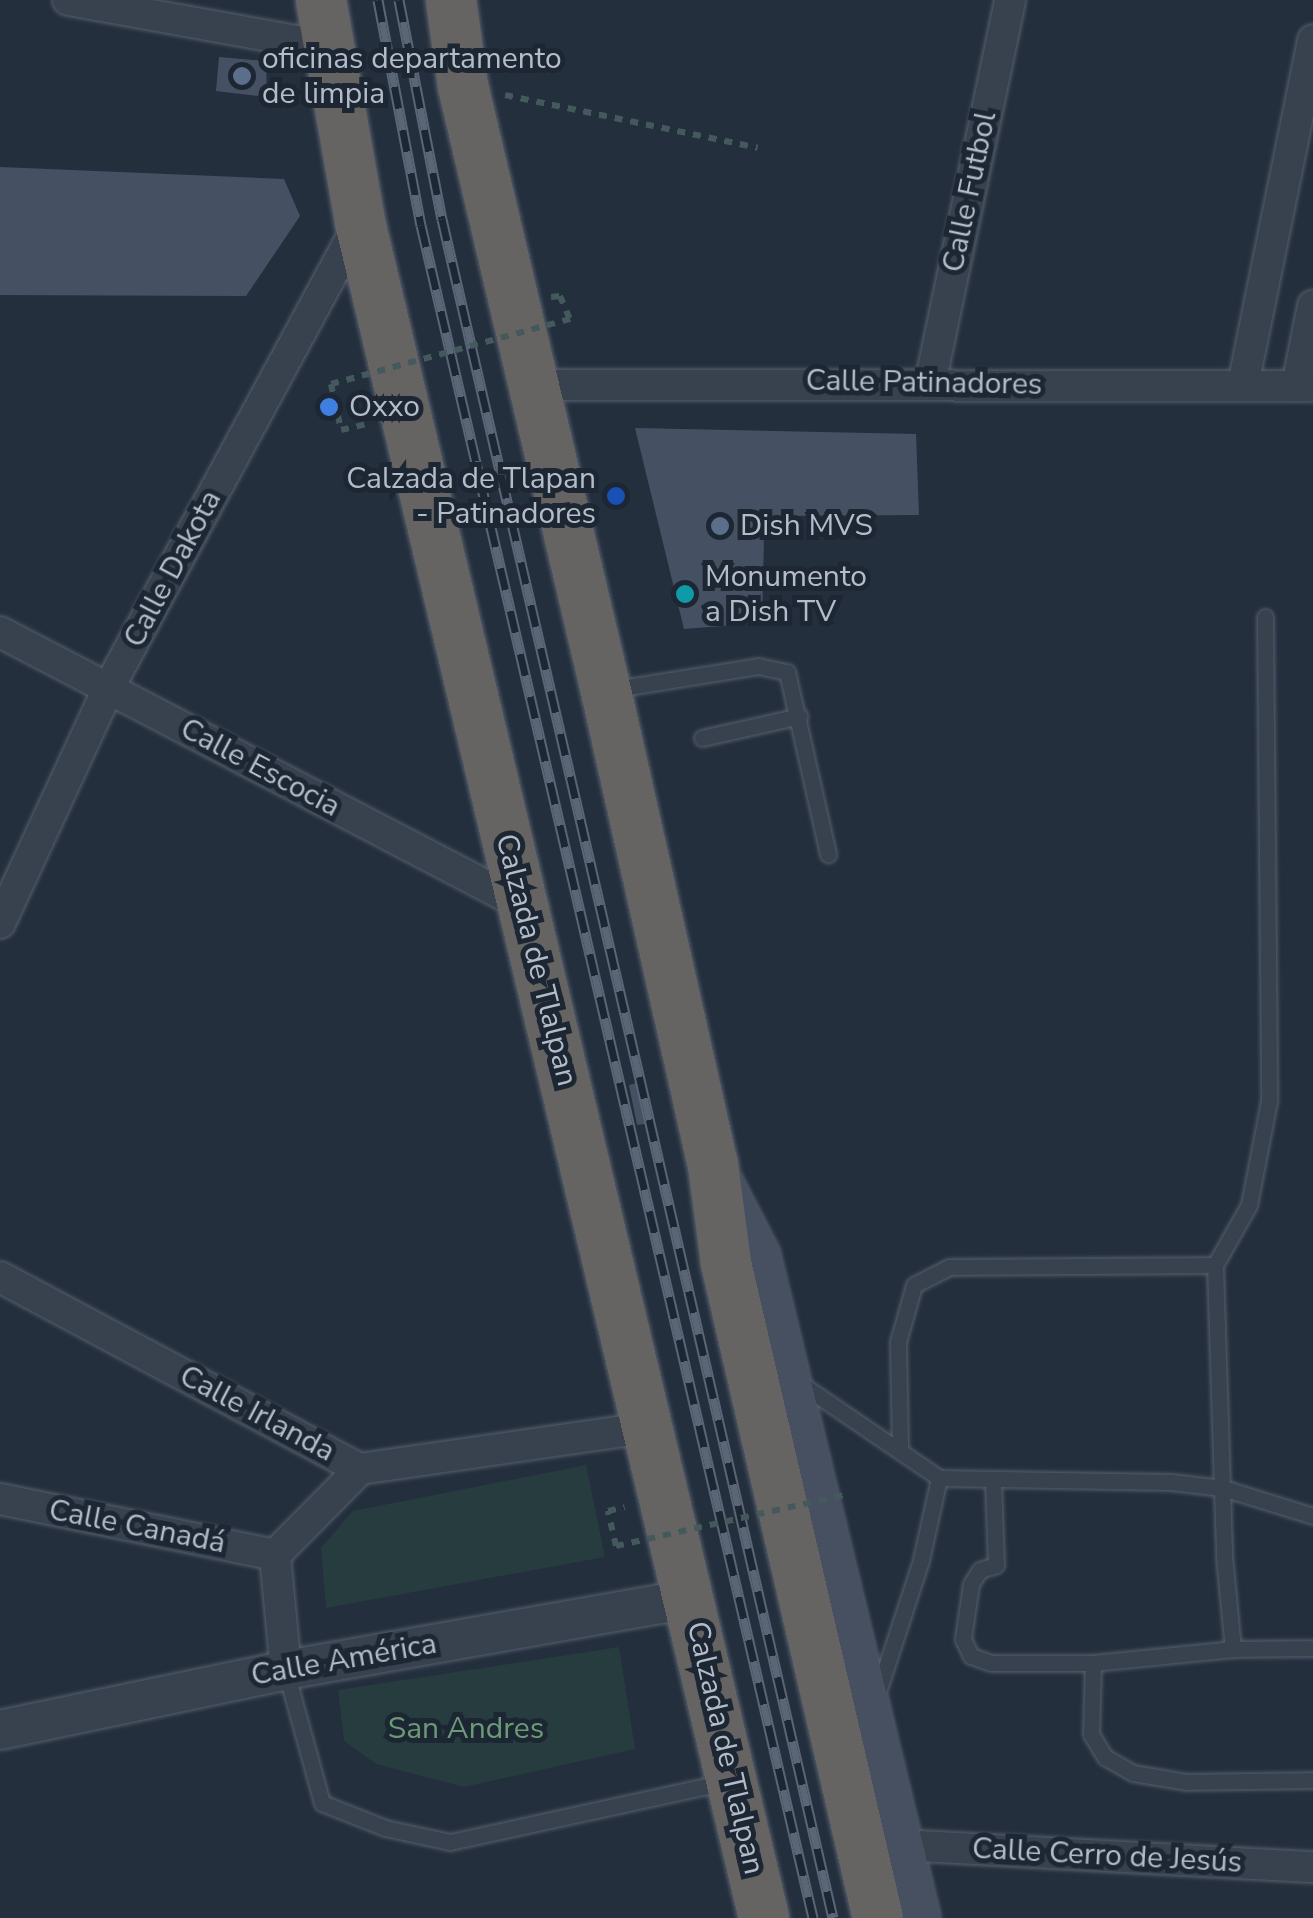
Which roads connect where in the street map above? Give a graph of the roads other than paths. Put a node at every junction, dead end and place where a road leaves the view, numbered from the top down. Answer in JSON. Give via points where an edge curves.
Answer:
{"nodes":[{"id":1,"x":68,"y":0,"type":"edge"},
{"id":2,"x":451,"y":0,"type":"edge"},
{"id":3,"x":1010,"y":0,"type":"edge"},
{"id":4,"x":325,"y":24,"type":"edge"},
{"id":5,"x":1313,"y":40,"type":"edge"},
{"id":6,"x":360,"y":222,"type":"junction"},
{"id":7,"x":1313,"y":306,"type":"edge"},
{"id":8,"x":930,"y":384,"type":"junction"},
{"id":9,"x":535,"y":385,"type":"junction"},
{"id":10,"x":1243,"y":385,"type":"junction"},
{"id":11,"x":1305,"y":386,"type":"edge"},
{"id":12,"x":1265,"y":617,"type":"dead end"},
{"id":13,"x":0,"y":632,"type":"edge"},
{"id":14,"x":108,"y":689,"type":"junction"},
{"id":15,"x":606,"y":691,"type":"junction"},
{"id":16,"x":800,"y":716,"type":"junction"},
{"id":17,"x":702,"y":738,"type":"dead end"},
{"id":18,"x":828,"y":854,"type":"dead end"},
{"id":19,"x":521,"y":904,"type":"junction"},
{"id":20,"x":0,"y":923,"type":"edge"},
{"id":21,"x":713,"y":1166,"type":"junction"},
{"id":22,"x":1215,"y":1266,"type":"junction"},
{"id":23,"x":0,"y":1277,"type":"edge"},
{"id":24,"x":790,"y":1378,"type":"junction"},
{"id":25,"x":650,"y":1427,"type":"junction"},
{"id":26,"x":900,"y":1447,"type":"junction"},
{"id":27,"x":360,"y":1469,"type":"junction"},
{"id":28,"x":939,"y":1478,"type":"junction"},
{"id":29,"x":993,"y":1482,"type":"junction"},
{"id":30,"x":1223,"y":1488,"type":"junction"},
{"id":31,"x":0,"y":1499,"type":"edge"},
{"id":32,"x":1313,"y":1516,"type":"edge"},
{"id":33,"x":275,"y":1555,"type":"junction"},
{"id":34,"x":690,"y":1599,"type":"junction"},
{"id":35,"x":1313,"y":1648,"type":"edge"},
{"id":36,"x":1233,"y":1649,"type":"junction"},
{"id":37,"x":1092,"y":1663,"type":"junction"},
{"id":38,"x":286,"y":1670,"type":"junction"},
{"id":39,"x":871,"y":1714,"type":"junction"},
{"id":40,"x":0,"y":1730,"type":"edge"},
{"id":41,"x":735,"y":1780,"type":"junction"},
{"id":42,"x":1313,"y":1780,"type":"edge"},
{"id":43,"x":902,"y":1844,"type":"junction"},
{"id":44,"x":1313,"y":1867,"type":"edge"},
{"id":45,"x":764,"y":1918,"type":"edge"},
{"id":46,"x":878,"y":1918,"type":"edge"},
{"id":47,"x":919,"y":1918,"type":"edge"}],
"edges":[{"from":1,"to":4,"type":"street"},
{"from":2,"to":9,"type":"highway","via":[[463,86]]},
{"from":3,"to":8,"type":"street","name":"Calle Futbol"},
{"from":4,"to":6,"type":"highway","name":"Calzada de Tlalpan"},
{"from":5,"to":10,"type":"street"},
{"from":6,"to":14,"type":"street","name":"Calle Dakota"},
{"from":6,"to":19,"type":"highway","name":"Calzada de Tlalpan"},
{"from":7,"to":11,"type":"street"},
{"from":8,"to":9,"type":"street","name":"Calle Patinadores"},
{"from":8,"to":10,"type":"street","name":"Calle Patinadores"},
{"from":9,"to":15,"type":"highway"},
{"from":10,"to":11,"type":"street","name":"Calle Patinadores"},
{"from":12,"to":22,"type":"lane","via":[[1269,1101],[1249,1205]]},
{"from":13,"to":14,"type":"street","name":"Calle Escocia"},
{"from":14,"to":19,"type":"street","name":"Calle Escocia"},
{"from":14,"to":20,"type":"street","name":"Calle Dakota"},
{"from":15,"to":16,"type":"lane","via":[[775,666],[794,682]]},
{"from":15,"to":21,"type":"highway"},
{"from":16,"to":17,"type":"lane"},
{"from":16,"to":18,"type":"lane"},
{"from":19,"to":25,"type":"highway","name":"Calzada de Tlalpan"},
{"from":21,"to":24,"type":"main road","via":[[759,1256]]},
{"from":21,"to":46,"type":"highway","via":[[726,1263]]},
{"from":22,"to":26,"type":"lane","via":[[950,1267],[914,1285],[898,1342]]},
{"from":22,"to":30,"type":"lane"},
{"from":23,"to":27,"type":"street","name":"Calle Irlanda"},
{"from":24,"to":26,"type":"lane"},
{"from":24,"to":39,"type":"main road"},
{"from":25,"to":27,"type":"street","name":"Calle Irlanda"},
{"from":25,"to":34,"type":"highway","name":"Calzada de Tlalpan"},
{"from":26,"to":28,"type":"lane"},
{"from":27,"to":33,"type":"street"},
{"from":28,"to":29,"type":"lane"},
{"from":28,"to":39,"type":"lane","via":[[922,1560]]},
{"from":29,"to":30,"type":"lane"},
{"from":29,"to":37,"type":"lane","via":[[996,1566],[980,1570],[971,1584],[963,1639],[971,1656],[991,1663]]},
{"from":30,"to":32,"type":"lane"},
{"from":30,"to":36,"type":"lane"},
{"from":31,"to":33,"type":"street","name":"Calle Canadá"},
{"from":33,"to":38,"type":"street"},
{"from":34,"to":38,"type":"street","name":"Calle América"},
{"from":34,"to":41,"type":"highway","name":"Calzada de Tlalpan"},
{"from":35,"to":36,"type":"lane"},
{"from":36,"to":37,"type":"lane"},
{"from":37,"to":42,"type":"lane","via":[[1091,1734],[1105,1757],[1133,1774],[1188,1782]]},
{"from":38,"to":40,"type":"street","name":"Calle América"},
{"from":38,"to":41,"type":"lane","via":[[322,1803],[385,1828],[450,1842]]},
{"from":39,"to":43,"type":"main road"},
{"from":41,"to":45,"type":"highway","name":"Calzada de Tlalpan"},
{"from":43,"to":44,"type":"street","name":"Calle Cerro de Jesús"},
{"from":43,"to":47,"type":"main road"}]}
